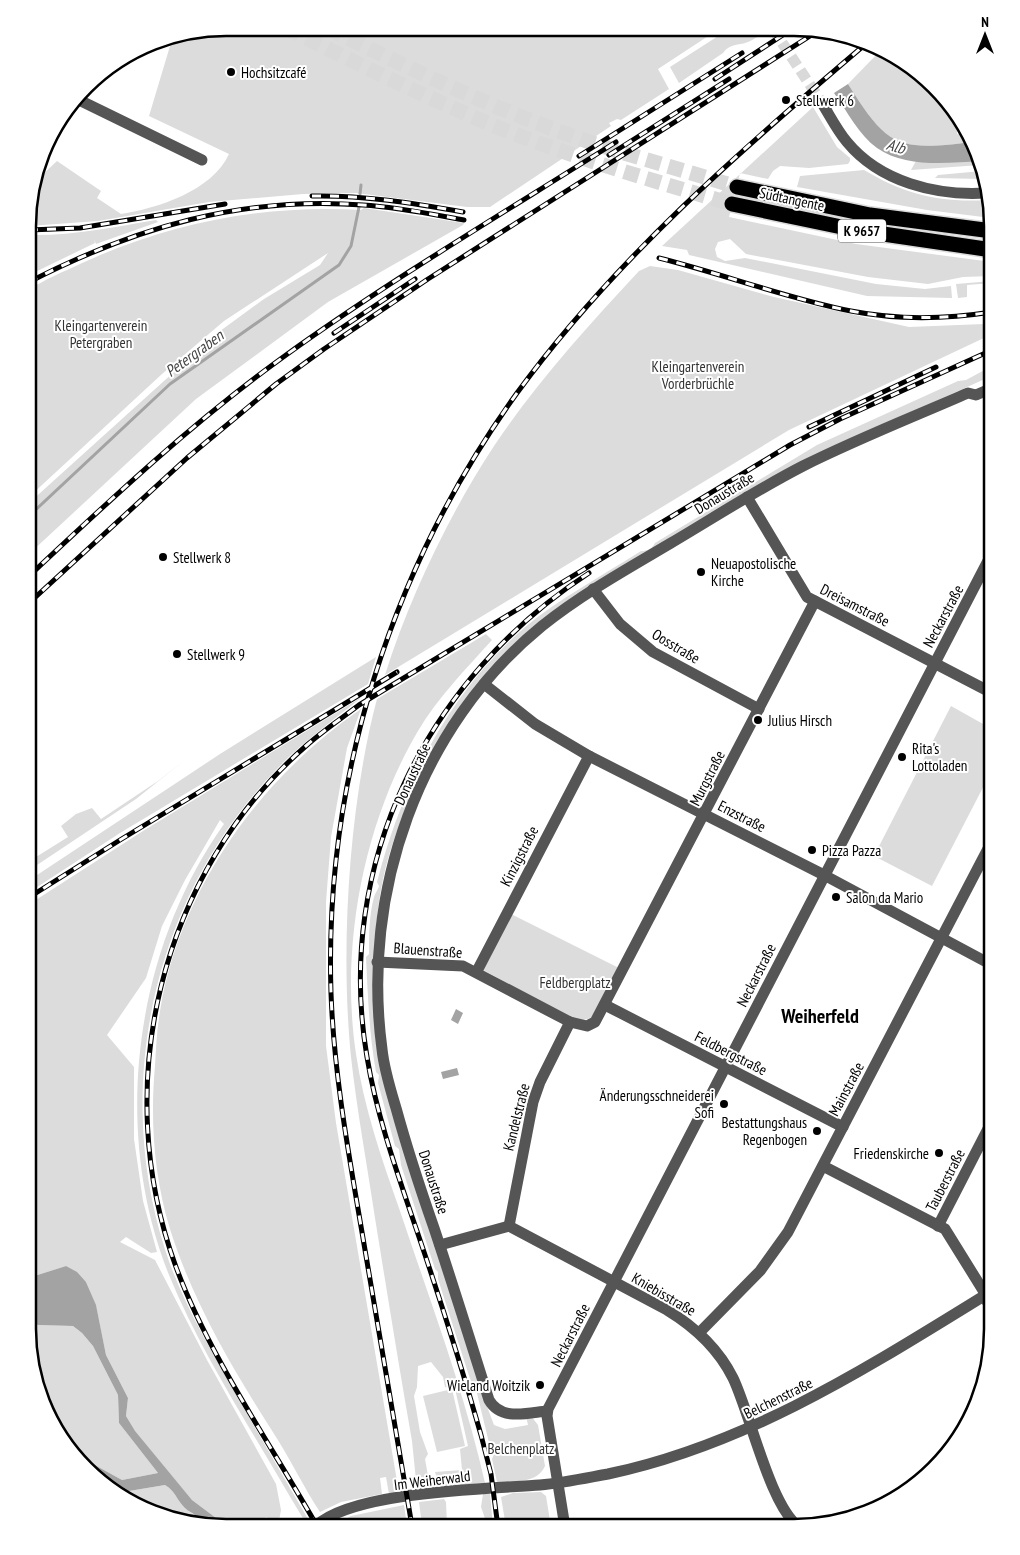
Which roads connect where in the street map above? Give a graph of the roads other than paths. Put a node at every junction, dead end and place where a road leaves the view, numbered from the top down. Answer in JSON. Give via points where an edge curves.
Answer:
{"nodes":[{"id":1,"x":82,"y":102,"type":"edge"},
{"id":2,"x":822,"y":103,"type":"tunnel mouth"},
{"id":3,"x":202,"y":160,"type":"dead end"},
{"id":4,"x":737,"y":187,"type":"tunnel mouth"},
{"id":5,"x":981,"y":193,"type":"edge"},
{"id":6,"x":732,"y":204,"type":"tunnel mouth"},
{"id":7,"x":984,"y":230,"type":"edge"},
{"id":8,"x":984,"y":249,"type":"edge"},
{"id":9,"x":984,"y":392,"type":"edge"},
{"id":10,"x":747,"y":497,"type":"junction"},
{"id":11,"x":984,"y":568,"type":"edge"},
{"id":12,"x":593,"y":589,"type":"junction"},
{"id":13,"x":815,"y":601,"type":"junction"},
{"id":14,"x":935,"y":663,"type":"junction"},
{"id":15,"x":484,"y":684,"type":"junction"},
{"id":16,"x":984,"y":689,"type":"edge"},
{"id":17,"x":759,"y":709,"type":"junction"},
{"id":18,"x":589,"y":756,"type":"junction"},
{"id":19,"x":705,"y":814,"type":"junction"},
{"id":20,"x":984,"y":857,"type":"edge"},
{"id":21,"x":824,"y":875,"type":"junction"},
{"id":22,"x":942,"y":938,"type":"junction"},
{"id":23,"x":984,"y":961,"type":"edge"},
{"id":24,"x":377,"y":962,"type":"junction"},
{"id":25,"x":477,"y":971,"type":"junction"},
{"id":26,"x":605,"y":1005,"type":"junction"},
{"id":27,"x":570,"y":1022,"type":"junction"},
{"id":28,"x":726,"y":1068,"type":"junction"},
{"id":29,"x":843,"y":1127,"type":"junction"},
{"id":30,"x":984,"y":1137,"type":"edge"},
{"id":31,"x":823,"y":1166,"type":"junction"},
{"id":32,"x":509,"y":1226,"type":"junction"},
{"id":33,"x":938,"y":1226,"type":"junction"},
{"id":34,"x":440,"y":1245,"type":"junction"},
{"id":35,"x":614,"y":1282,"type":"junction"},
{"id":36,"x":984,"y":1289,"type":"edge"},
{"id":37,"x":984,"y":1296,"type":"edge"},
{"id":38,"x":699,"y":1333,"type":"junction"},
{"id":39,"x":547,"y":1411,"type":"junction"},
{"id":40,"x":752,"y":1428,"type":"junction"},
{"id":41,"x":557,"y":1483,"type":"junction"},
{"id":42,"x":325,"y":1519,"type":"edge"},
{"id":43,"x":563,"y":1519,"type":"edge"},
{"id":44,"x":791,"y":1519,"type":"edge"}],
"edges":[{"from":1,"to":3,"type":"street"},
{"from":2,"to":5,"type":"street","via":[[847,142],[892,177],[940,192]]},
{"from":4,"to":7,"type":"highway","name":"Südtangente","number":"K 9657","via":[[870,215]]},
{"from":6,"to":8,"type":"highway","name":"Südtangente","number":"K 9657","via":[[856,230]]},
{"from":9,"to":10,"type":"street","name":"Donaustraße","via":[[976,395],[968,393],[807,464]]},
{"from":10,"to":12,"type":"street","name":"Donaustraße"},
{"from":10,"to":13,"type":"street","name":"Dreisamstraße","via":[[807,597]]},
{"from":11,"to":14,"type":"street","name":"Neckarstraße"},
{"from":12,"to":15,"type":"street","name":"Donaustraße","via":[[529,637]]},
{"from":12,"to":17,"type":"street","name":"Oosstraße","via":[[620,624],[653,652]]},
{"from":13,"to":14,"type":"street","name":"Dreisamstraße"},
{"from":13,"to":17,"type":"street","name":"Murgstraße"},
{"from":14,"to":16,"type":"street","name":"Dreisamstraße"},
{"from":14,"to":21,"type":"street","name":"Neckarstraße"},
{"from":15,"to":18,"type":"street","name":"Enzstraße","via":[[535,724]]},
{"from":15,"to":24,"type":"street","name":"Donaustraße","via":[[438,751],[399,838],[384,895]]},
{"from":17,"to":19,"type":"street","name":"Murgstraße"},
{"from":18,"to":19,"type":"street","name":"Enzstraße"},
{"from":18,"to":25,"type":"street","name":"Kinzigstraße"},
{"from":19,"to":21,"type":"street","name":"Enzstraße"},
{"from":19,"to":26,"type":"street","name":"Murgstraße"},
{"from":20,"to":22,"type":"street","name":"Mainstraße"},
{"from":21,"to":22,"type":"street","name":"Enzstraße"},
{"from":21,"to":28,"type":"street","name":"Neckarstraße"},
{"from":22,"to":23,"type":"street","name":"Enzstraße"},
{"from":22,"to":29,"type":"street","name":"Mainstraße"},
{"from":24,"to":25,"type":"street","name":"Blauenstraße","via":[[463,966]]},
{"from":24,"to":34,"type":"street","name":"Donaustraße","via":[[378,1018],[384,1063]]},
{"from":25,"to":27,"type":"street"},
{"from":26,"to":27,"type":"street","via":[[595,1022],[587,1026]]},
{"from":26,"to":28,"type":"street","name":"Feldbergstraße"},
{"from":27,"to":32,"type":"street","name":"Kandelstraße","via":[[533,1102]]},
{"from":28,"to":29,"type":"street","name":"Feldbergstraße"},
{"from":28,"to":35,"type":"street","name":"Neckarstraße"},
{"from":29,"to":31,"type":"street","name":"Mainstraße"},
{"from":30,"to":33,"type":"street","name":"Tauberstraße"},
{"from":31,"to":33,"type":"street"},
{"from":31,"to":38,"type":"street","name":"Mainstraße","via":[[778,1249]]},
{"from":32,"to":34,"type":"street"},
{"from":32,"to":35,"type":"street","name":"Kniebisstraße"},
{"from":33,"to":36,"type":"street","via":[[951,1236]]},
{"from":34,"to":39,"type":"street","name":"Donaustraße","via":[[492,1405],[510,1414]]},
{"from":35,"to":38,"type":"street","name":"Kniebisstraße","via":[[667,1310]]},
{"from":35,"to":39,"type":"street","name":"Neckarstraße"},
{"from":37,"to":40,"type":"street","name":"Belchenstraße","via":[[856,1374]]},
{"from":38,"to":40,"type":"street","name":"Kniebisstraße","via":[[733,1379]]},
{"from":39,"to":41,"type":"street"},
{"from":40,"to":41,"type":"street","name":"Belchenstraße","via":[[659,1461]]},
{"from":40,"to":44,"type":"street","name":"Kniebisstraße"},
{"from":41,"to":42,"type":"street","name":"Im Weiherwald","via":[[436,1493],[340,1511]]},
{"from":41,"to":43,"type":"street"}]}
